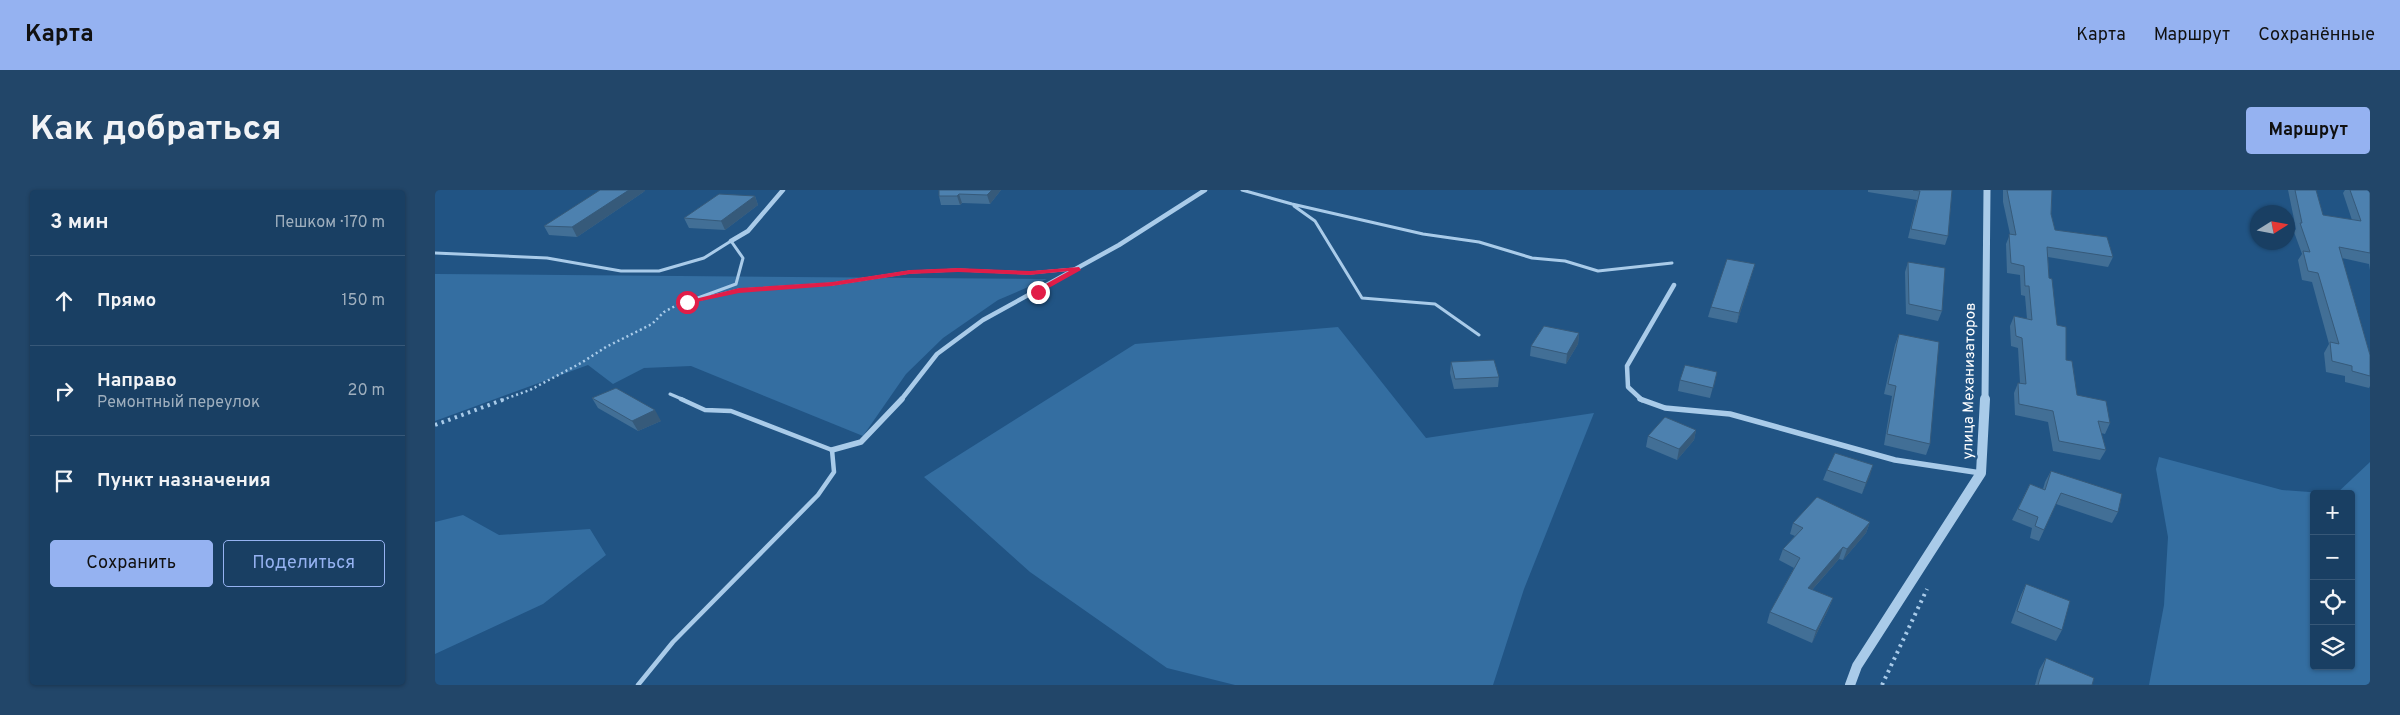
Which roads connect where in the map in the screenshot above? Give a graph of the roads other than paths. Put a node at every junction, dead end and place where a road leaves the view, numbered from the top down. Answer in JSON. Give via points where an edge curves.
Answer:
{"nodes":[{"id":1,"x":783,"y":190,"type":"edge"},
{"id":2,"x":1205,"y":190,"type":"edge"},
{"id":3,"x":1242,"y":190,"type":"edge"},
{"id":4,"x":1987,"y":190,"type":"edge"},
{"id":5,"x":1292,"y":204,"type":"junction"},
{"id":6,"x":731,"y":241,"type":"junction"},
{"id":7,"x":435,"y":253,"type":"edge"},
{"id":8,"x":1672,"y":263,"type":"dead end"},
{"id":9,"x":1079,"y":268,"type":"junction"},
{"id":10,"x":1674,"y":285,"type":"dead end"},
{"id":11,"x":1479,"y":335,"type":"dead end"},
{"id":12,"x":670,"y":394,"type":"dead end"},
{"id":13,"x":832,"y":450,"type":"junction"},
{"id":14,"x":1981,"y":473,"type":"junction"},
{"id":15,"x":638,"y":685,"type":"edge"},
{"id":16,"x":1850,"y":685,"type":"edge"}],
"edges":[{"from":1,"to":6,"type":"street","via":[[747,230]]},
{"from":2,"to":9,"type":"street"},
{"from":3,"to":5,"type":"lane"},
{"from":4,"to":14,"type":"street","name":"улица Механизаторов"},
{"from":5,"to":8,"type":"lane","via":[[1423,234],[1479,242],[1533,258],[1565,261],[1598,271]]},
{"from":5,"to":11,"type":"lane","via":[[1315,221],[1362,298],[1435,304]]},
{"from":6,"to":7,"type":"lane","via":[[704,258],[659,271],[621,271],[547,258]]},
{"from":6,"to":9,"type":"lane","via":[[743,258],[736,284],[687,302],[739,290],[832,284],[910,272],[1030,273]]},
{"from":9,"to":13,"type":"street","via":[[967,331],[937,354],[897,406],[861,442]]},
{"from":10,"to":14,"type":"street","via":[[1627,366],[1628,387],[1641,400],[1665,408],[1730,414],[1895,460]]},
{"from":12,"to":13,"type":"lane","via":[[705,410],[731,411]]},
{"from":13,"to":15,"type":"lane","via":[[834,472],[818,495],[673,642]]},
{"from":14,"to":16,"type":"street","name":"улица Механизаторов","via":[[1857,666]]}]}
